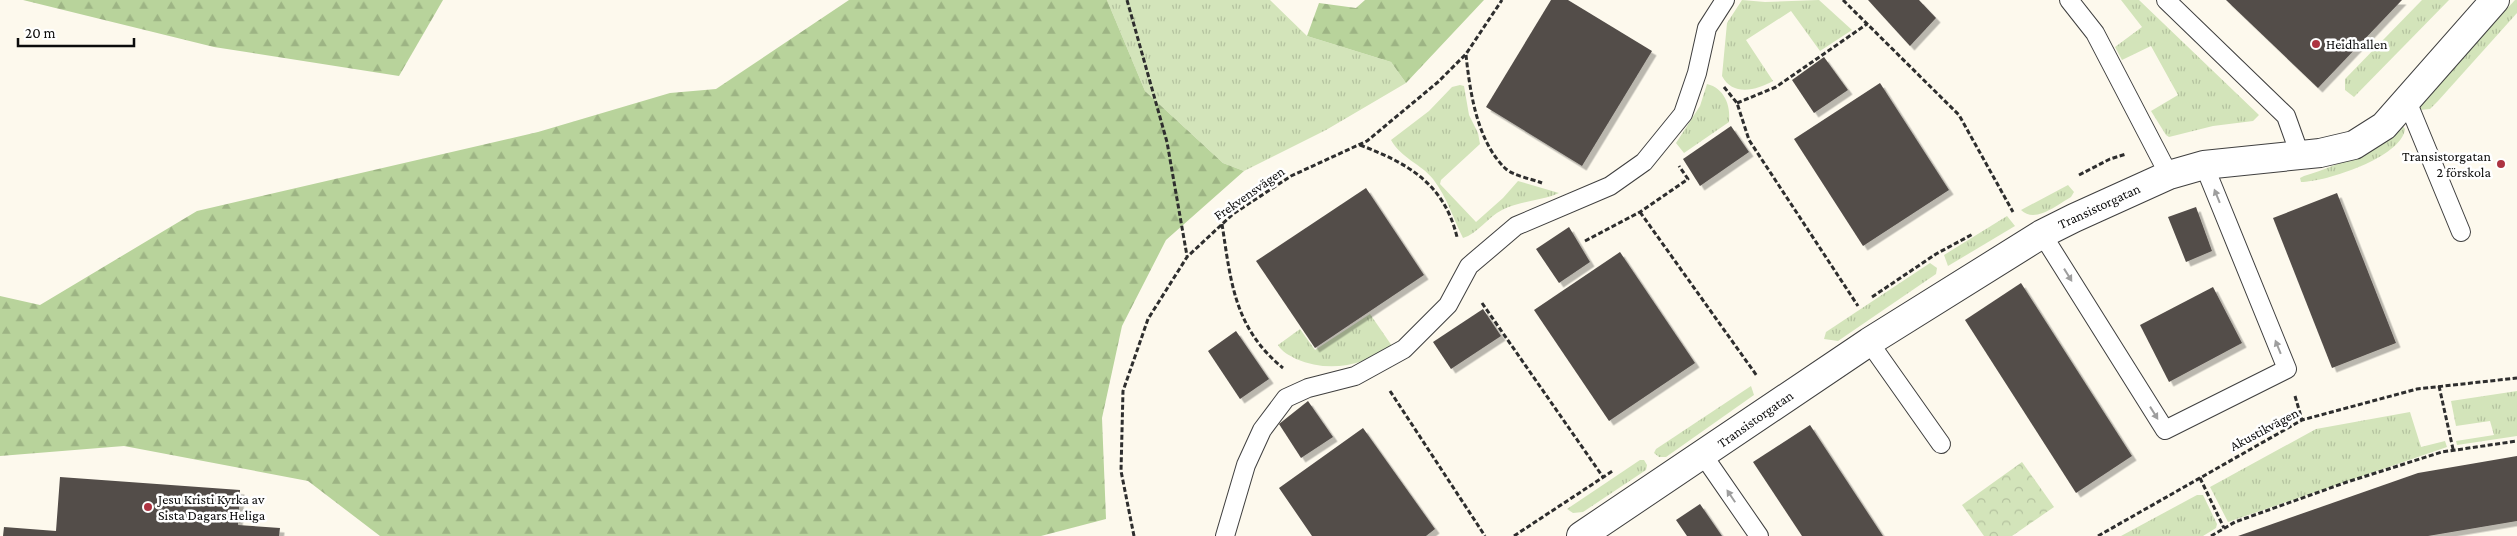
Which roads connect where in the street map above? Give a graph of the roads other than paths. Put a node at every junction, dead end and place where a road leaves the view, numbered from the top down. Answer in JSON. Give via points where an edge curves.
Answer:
{"nodes":[{"id":1,"x":1725,"y":0,"type":"edge"},
{"id":2,"x":2069,"y":0,"type":"edge"},
{"id":3,"x":2166,"y":0,"type":"edge"},
{"id":4,"x":2495,"y":0,"type":"edge"},
{"id":5,"x":2406,"y":101,"type":"junction"},
{"id":6,"x":2300,"y":155,"type":"junction"},
{"id":7,"x":2204,"y":165,"type":"junction"},
{"id":8,"x":2169,"y":174,"type":"junction"},
{"id":9,"x":2461,"y":232,"type":"dead end"},
{"id":10,"x":2037,"y":237,"type":"junction"},
{"id":11,"x":1869,"y":342,"type":"junction"},
{"id":12,"x":1940,"y":444,"type":"dead end"},
{"id":13,"x":1703,"y":455,"type":"junction"},
{"id":14,"x":1225,"y":536,"type":"edge"},
{"id":15,"x":1580,"y":536,"type":"edge"},
{"id":16,"x":1759,"y":536,"type":"edge"}],
"edges":[{"from":1,"to":14,"type":"lane","via":[[1707,28],[1683,114],[1644,162],[1610,186],[1516,226],[1469,266],[1448,305],[1404,349],[1355,376],[1308,388],[1286,398],[1262,430],[1246,465]]},
{"from":2,"to":8,"type":"lane","via":[[2095,33]]},
{"from":3,"to":6,"type":"lane","via":[[2286,116]]},
{"from":4,"to":5,"type":"street","name":"Transistorgatan"},
{"from":5,"to":6,"type":"street","name":"Transistorgatan","via":[[2384,126],[2354,145]]},
{"from":5,"to":9,"type":"lane"},
{"from":6,"to":7,"type":"street","name":"Transistorgatan"},
{"from":7,"to":8,"type":"street","name":"Transistorgatan"},
{"from":10,"to":7,"type":"lane","one_way":true,"via":[[2165,430],[2286,369]]},
{"from":8,"to":10,"type":"street","name":"Transistorgatan"},
{"from":10,"to":11,"type":"street","name":"Transistorgatan"},
{"from":11,"to":12,"type":"lane"},
{"from":11,"to":13,"type":"street","name":"Transistorgatan"},
{"from":13,"to":15,"type":"street","name":"Transistorgatan"},
{"from":16,"to":13,"type":"lane","name":"Transistorgatan","one_way":true}]}
